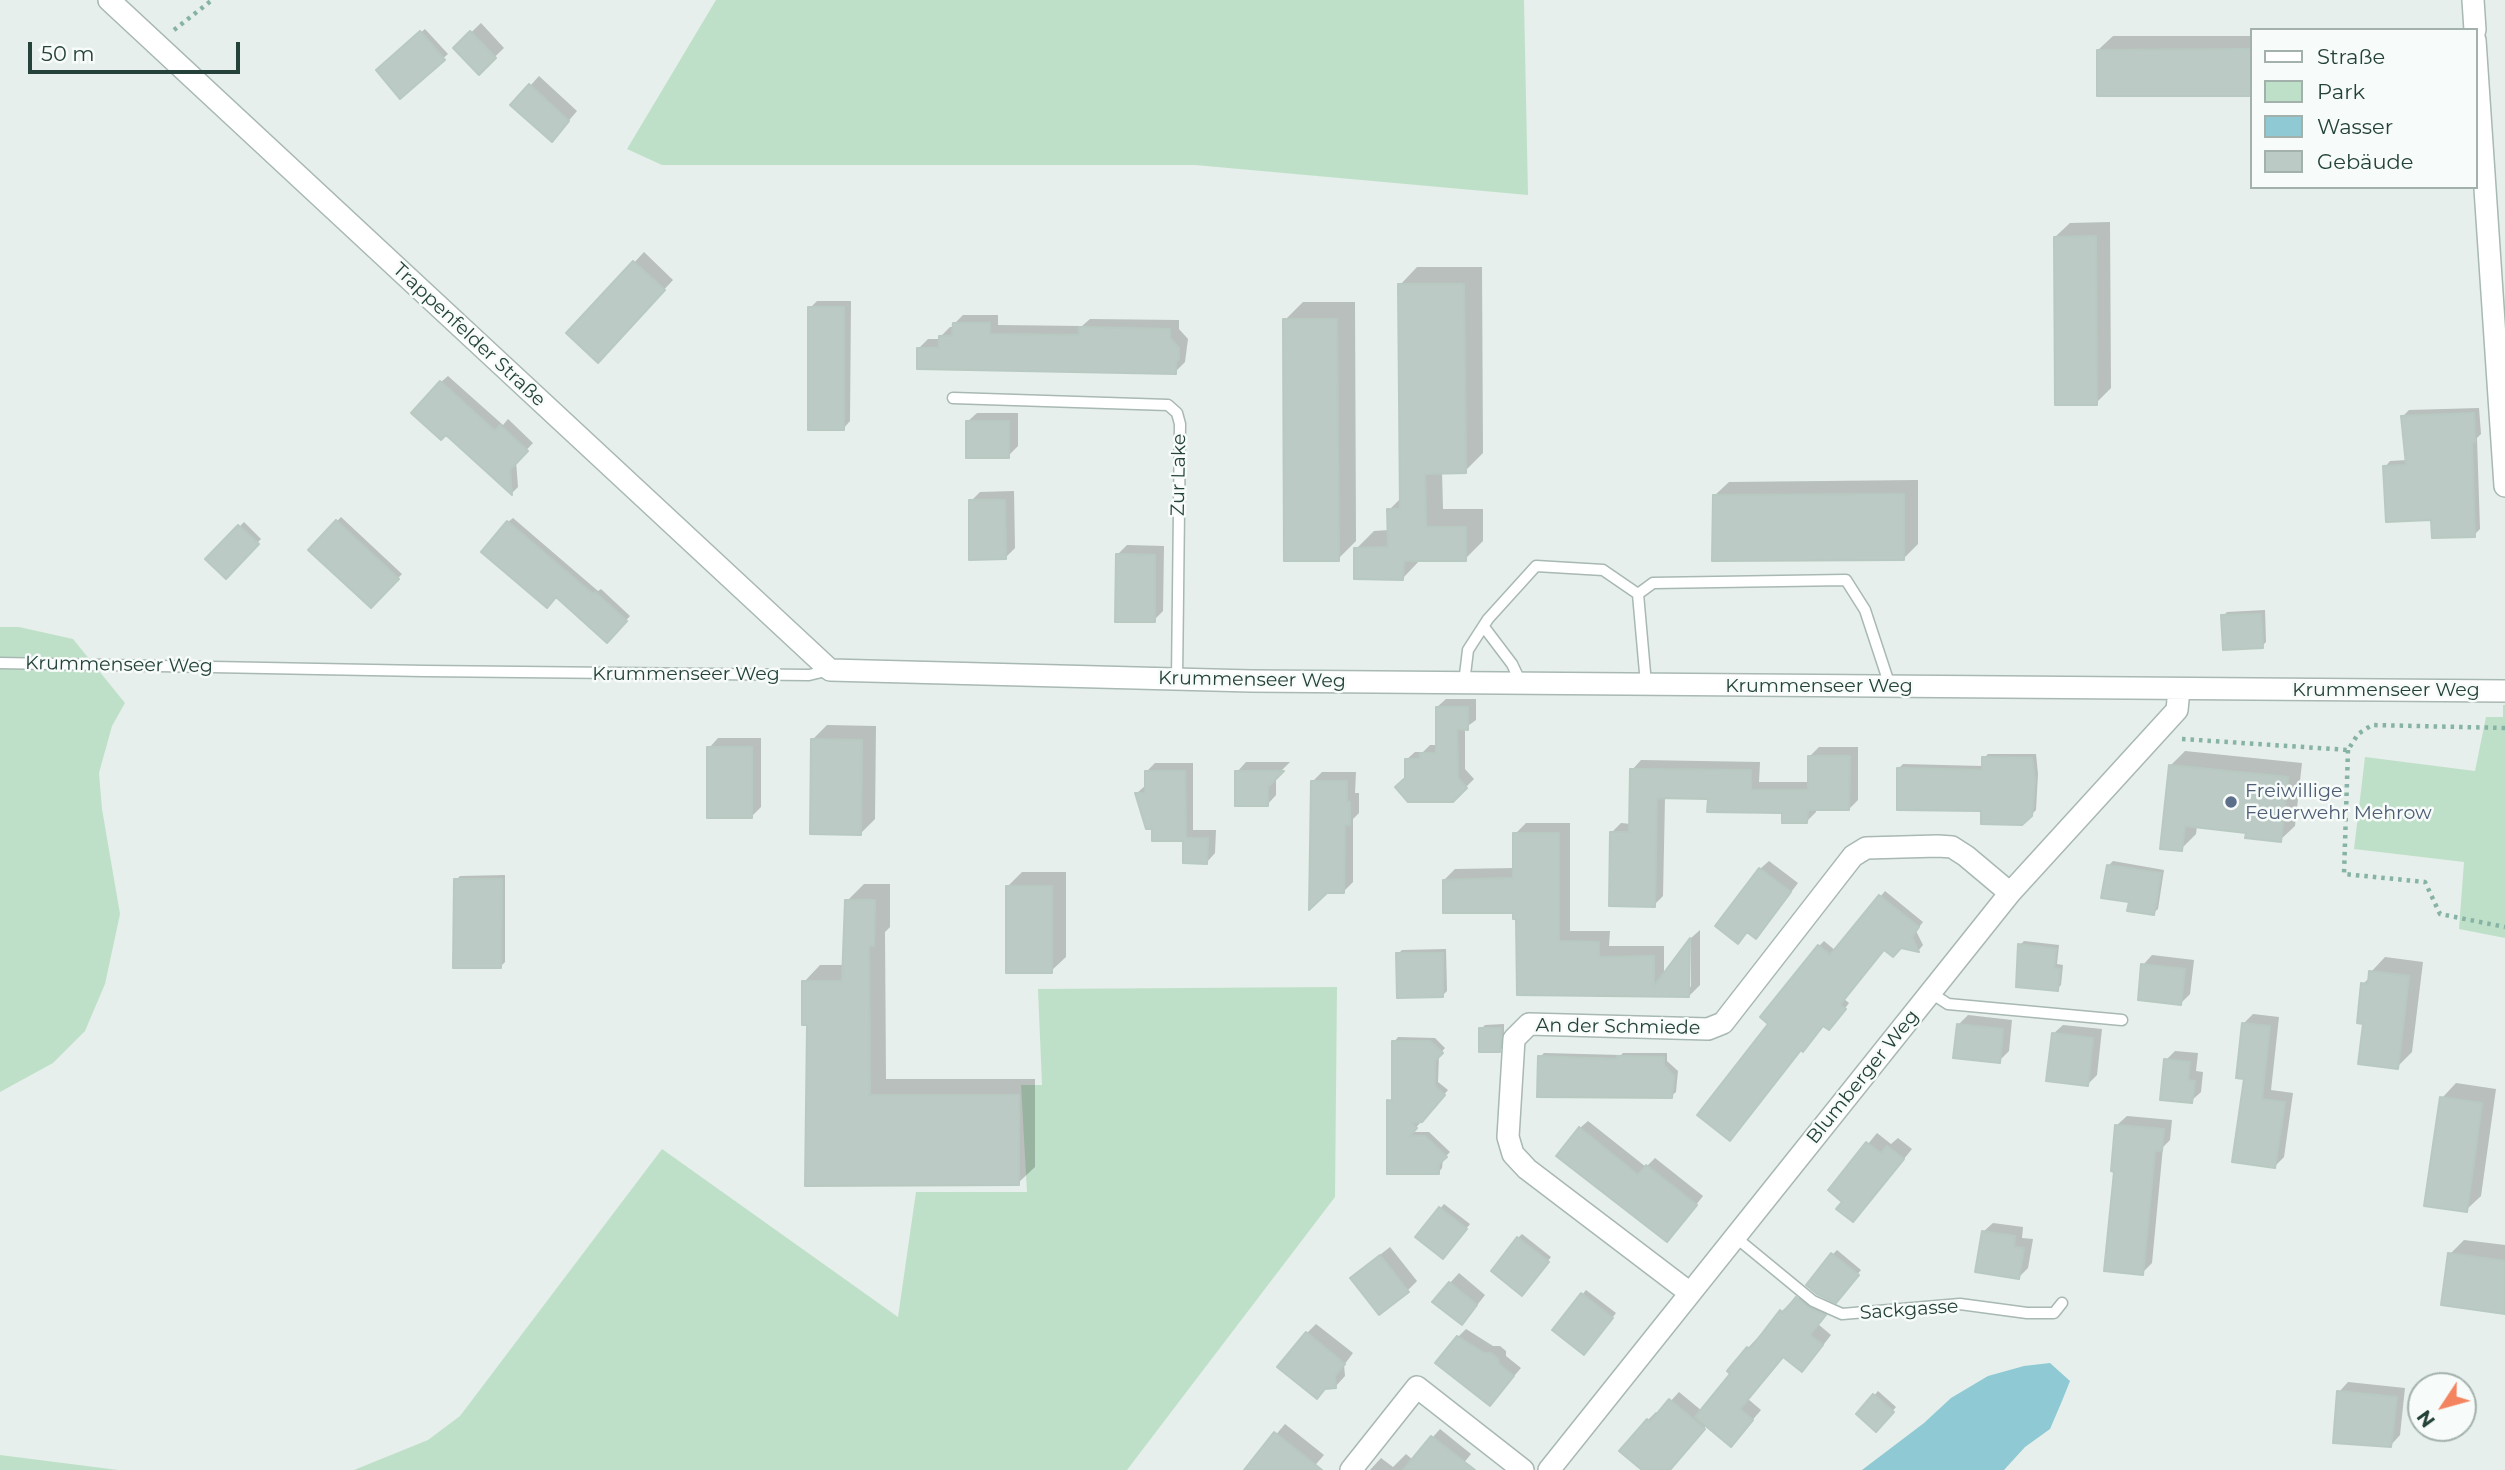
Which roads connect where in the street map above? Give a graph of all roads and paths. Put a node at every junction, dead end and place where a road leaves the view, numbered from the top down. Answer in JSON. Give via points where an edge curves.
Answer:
{"nodes":[{"id":1,"x":109,"y":0,"type":"edge"},
{"id":2,"x":212,"y":0,"type":"edge"},
{"id":3,"x":2473,"y":0,"type":"edge"},
{"id":4,"x":2475,"y":28,"type":"edge"},
{"id":5,"x":157,"y":44,"type":"junction"},
{"id":6,"x":2477,"y":70,"type":"edge"},
{"id":7,"x":953,"y":398,"type":"dead end"},
{"id":8,"x":2505,"y":486,"type":"edge"},
{"id":9,"x":1638,"y":594,"type":"junction"},
{"id":10,"x":1484,"y":627,"type":"junction"},
{"id":11,"x":0,"y":663,"type":"edge"},
{"id":12,"x":830,"y":670,"type":"junction"},
{"id":13,"x":1177,"y":680,"type":"junction"},
{"id":14,"x":1464,"y":683,"type":"junction"},
{"id":15,"x":1521,"y":683,"type":"junction"},
{"id":16,"x":1646,"y":684,"type":"junction"},
{"id":17,"x":1890,"y":686,"type":"junction"},
{"id":18,"x":2179,"y":690,"type":"junction"},
{"id":19,"x":2505,"y":691,"type":"edge"},
{"id":20,"x":2505,"y":728,"type":"edge"},
{"id":21,"x":2152,"y":737,"type":"junction"},
{"id":22,"x":2348,"y":750,"type":"junction"},
{"id":23,"x":2010,"y":893,"type":"junction"},
{"id":24,"x":2505,"y":927,"type":"edge"},
{"id":25,"x":1931,"y":993,"type":"junction"},
{"id":26,"x":2122,"y":1020,"type":"dead end"},
{"id":27,"x":1734,"y":1236,"type":"junction"},
{"id":28,"x":1690,"y":1293,"type":"junction"},
{"id":29,"x":2062,"y":1303,"type":"dead end"},
{"id":30,"x":1351,"y":1470,"type":"edge"},
{"id":31,"x":1523,"y":1470,"type":"edge"},
{"id":32,"x":1549,"y":1470,"type":"edge"}],
"edges":[{"from":1,"to":5,"type":"street","name":"Trappenfelder Straße"},
{"from":2,"to":5,"type":"path"},
{"from":3,"to":4,"type":"street"},
{"from":5,"to":12,"type":"street","name":"Trappenfelder Straße"},
{"from":6,"to":8,"type":"street"},
{"from":7,"to":13,"type":"lane","name":"Zur Lake","via":[[1168,405],[1177,413]]},
{"from":9,"to":10,"type":"lane","via":[[1604,570],[1536,566]]},
{"from":9,"to":16,"type":"lane"},
{"from":9,"to":17,"type":"lane","via":[[1653,583],[1846,580],[1866,610]]},
{"from":10,"to":14,"type":"lane","via":[[1468,650]]},
{"from":10,"to":15,"type":"lane"},
{"from":11,"to":12,"type":"lane","name":"Krummenseer Weg","via":[[808,675]]},
{"from":12,"to":13,"type":"street","name":"Krummenseer Weg"},
{"from":13,"to":14,"type":"street","name":"Krummenseer Weg"},
{"from":14,"to":15,"type":"street","name":"Krummenseer Weg"},
{"from":15,"to":16,"type":"street","name":"Krummenseer Weg"},
{"from":16,"to":17,"type":"street","name":"Krummenseer Weg"},
{"from":17,"to":18,"type":"street","name":"Krummenseer Weg"},
{"from":18,"to":19,"type":"street","name":"Krummenseer Weg"},
{"from":18,"to":21,"type":"street","name":"Blumberger Weg","via":[[2177,710]]},
{"from":20,"to":22,"type":"path","via":[[2372,725],[2358,734]]},
{"from":21,"to":22,"type":"path"},
{"from":21,"to":23,"type":"street","name":"Blumberger Weg"},
{"from":22,"to":24,"type":"path","via":[[2344,874],[2424,882],[2440,914]]},
{"from":23,"to":25,"type":"street","name":"Blumberger Weg"},
{"from":23,"to":28,"type":"street","name":"An der Schmiede","via":[[1952,847],[1866,848],[1853,856],[1723,1023],[1707,1029],[1529,1024],[1514,1039],[1508,1137],[1513,1154]]},
{"from":25,"to":26,"type":"lane","via":[[1948,1004]]},
{"from":25,"to":27,"type":"street","name":"Blumberger Weg"},
{"from":27,"to":28,"type":"street","name":"Blumberger Weg"},
{"from":27,"to":29,"type":"lane","name":"Sackgasse","via":[[1813,1301],[1842,1314],[1960,1304],[2054,1313]]},
{"from":28,"to":32,"type":"street","name":"Blumberger Weg"},
{"from":30,"to":31,"type":"street","via":[[1417,1387]]}]}
